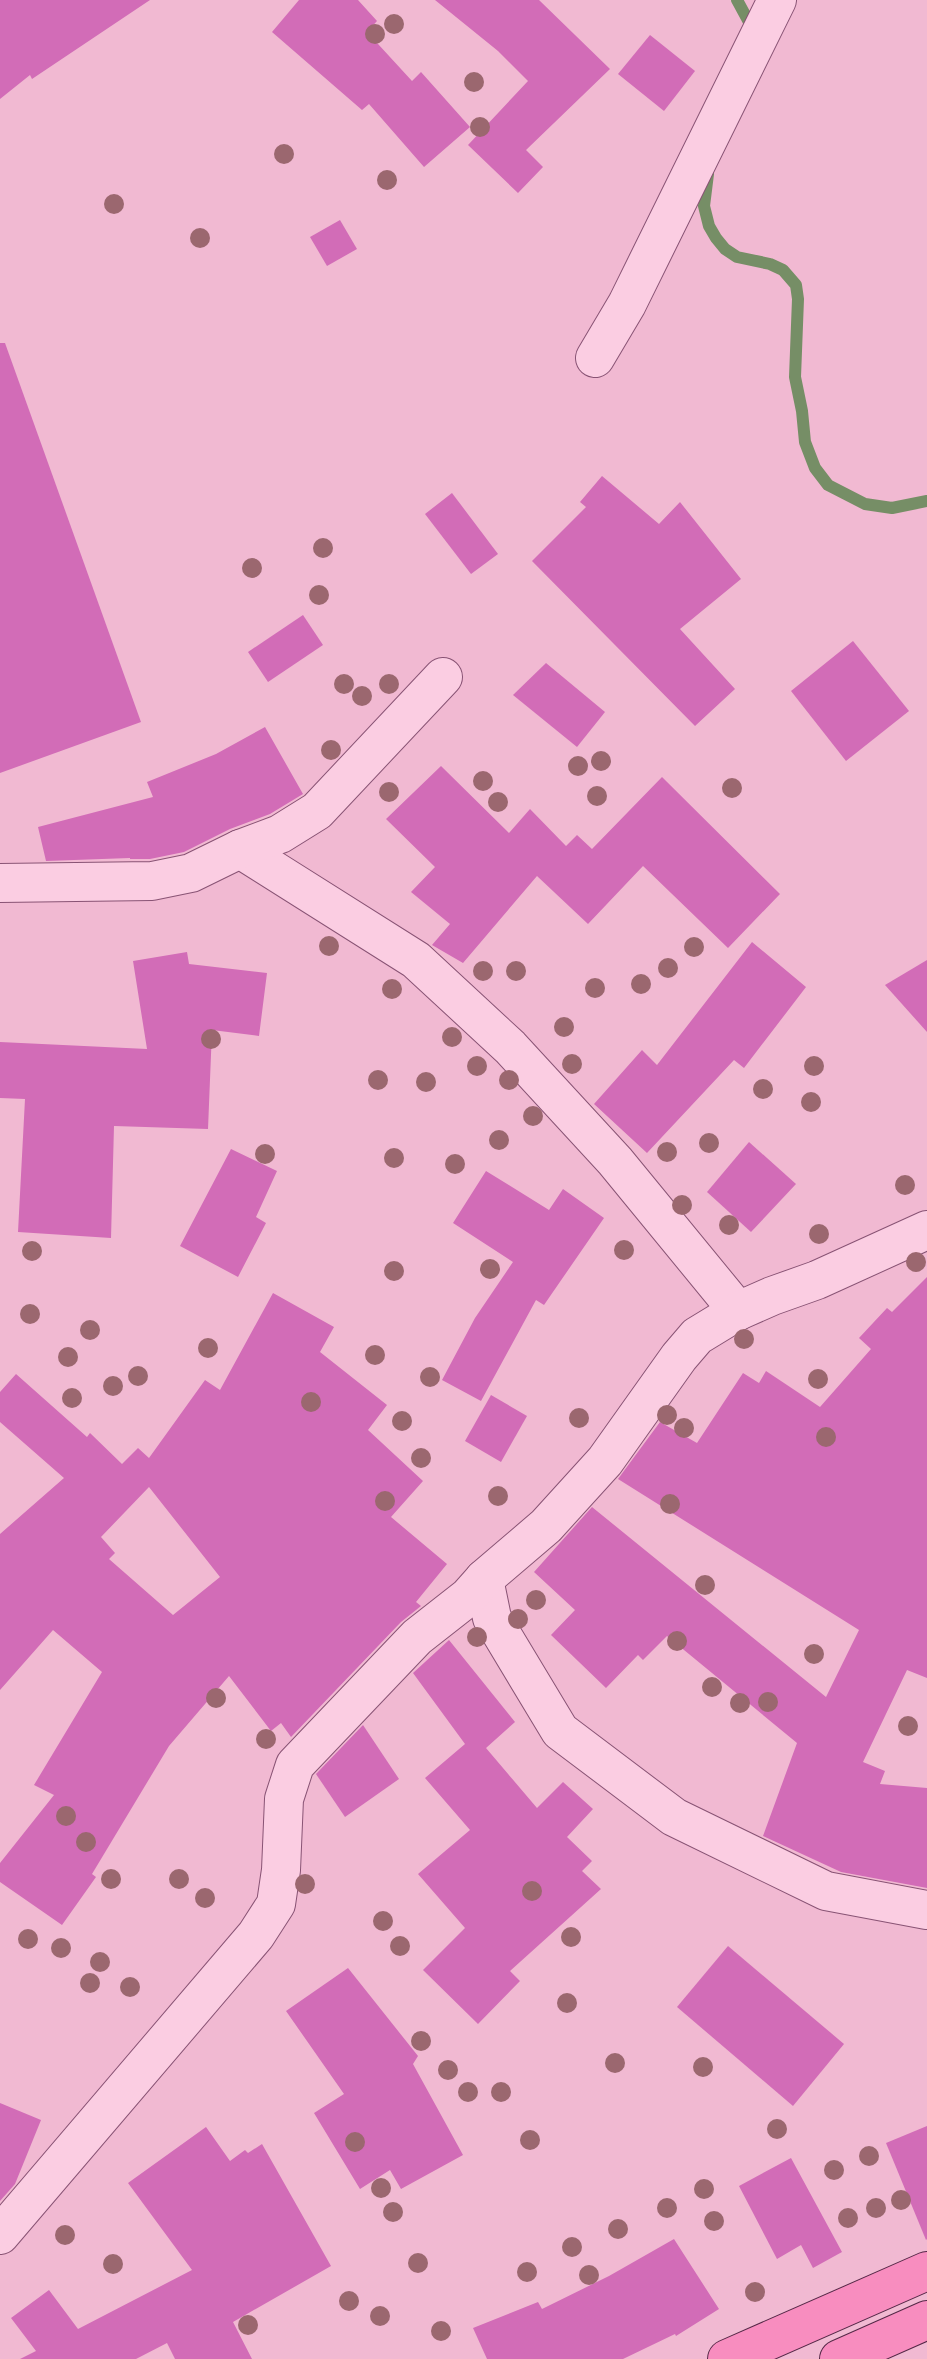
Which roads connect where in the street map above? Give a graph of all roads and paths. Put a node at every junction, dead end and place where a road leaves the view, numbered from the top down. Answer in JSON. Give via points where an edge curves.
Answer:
{"nodes":[{"id":1,"x":777,"y":0,"type":"edge"},
{"id":2,"x":595,"y":358,"type":"dead end"},
{"id":3,"x":443,"y":677,"type":"dead end"},
{"id":4,"x":240,"y":849,"type":"junction"},
{"id":5,"x":0,"y":883,"type":"edge"},
{"id":6,"x":927,"y":1230,"type":"edge"},
{"id":7,"x":738,"y":1311,"type":"junction"},
{"id":8,"x":484,"y":1579,"type":"junction"},
{"id":9,"x":927,"y":1910,"type":"edge"},
{"id":10,"x":0,"y":2235,"type":"edge"},
{"id":11,"x":927,"y":2271,"type":"edge"},
{"id":12,"x":927,"y":2319,"type":"edge"},
{"id":13,"x":727,"y":2359,"type":"edge"},
{"id":14,"x":839,"y":2359,"type":"edge"}],
"edges":[{"from":1,"to":2,"type":"street"},
{"from":3,"to":4,"type":"street","via":[[317,811],[280,834]]},
{"from":4,"to":5,"type":"street","via":[[191,873],[152,881]]},
{"from":4,"to":7,"type":"street","via":[[426,969],[510,1047],[615,1161]]},
{"from":6,"to":7,"type":"street"},
{"from":7,"to":8,"type":"street","via":[[697,1336],[605,1461],[546,1526]]},
{"from":8,"to":9,"type":"street","via":[[492,1618],[560,1731],[674,1817],[825,1891]]},
{"from":8,"to":10,"type":"street","via":[[417,1637],[295,1765],[284,1799],[276,1904],[256,1935]]},
{"from":11,"to":13,"type":"main road"},
{"from":12,"to":14,"type":"main road"}]}
